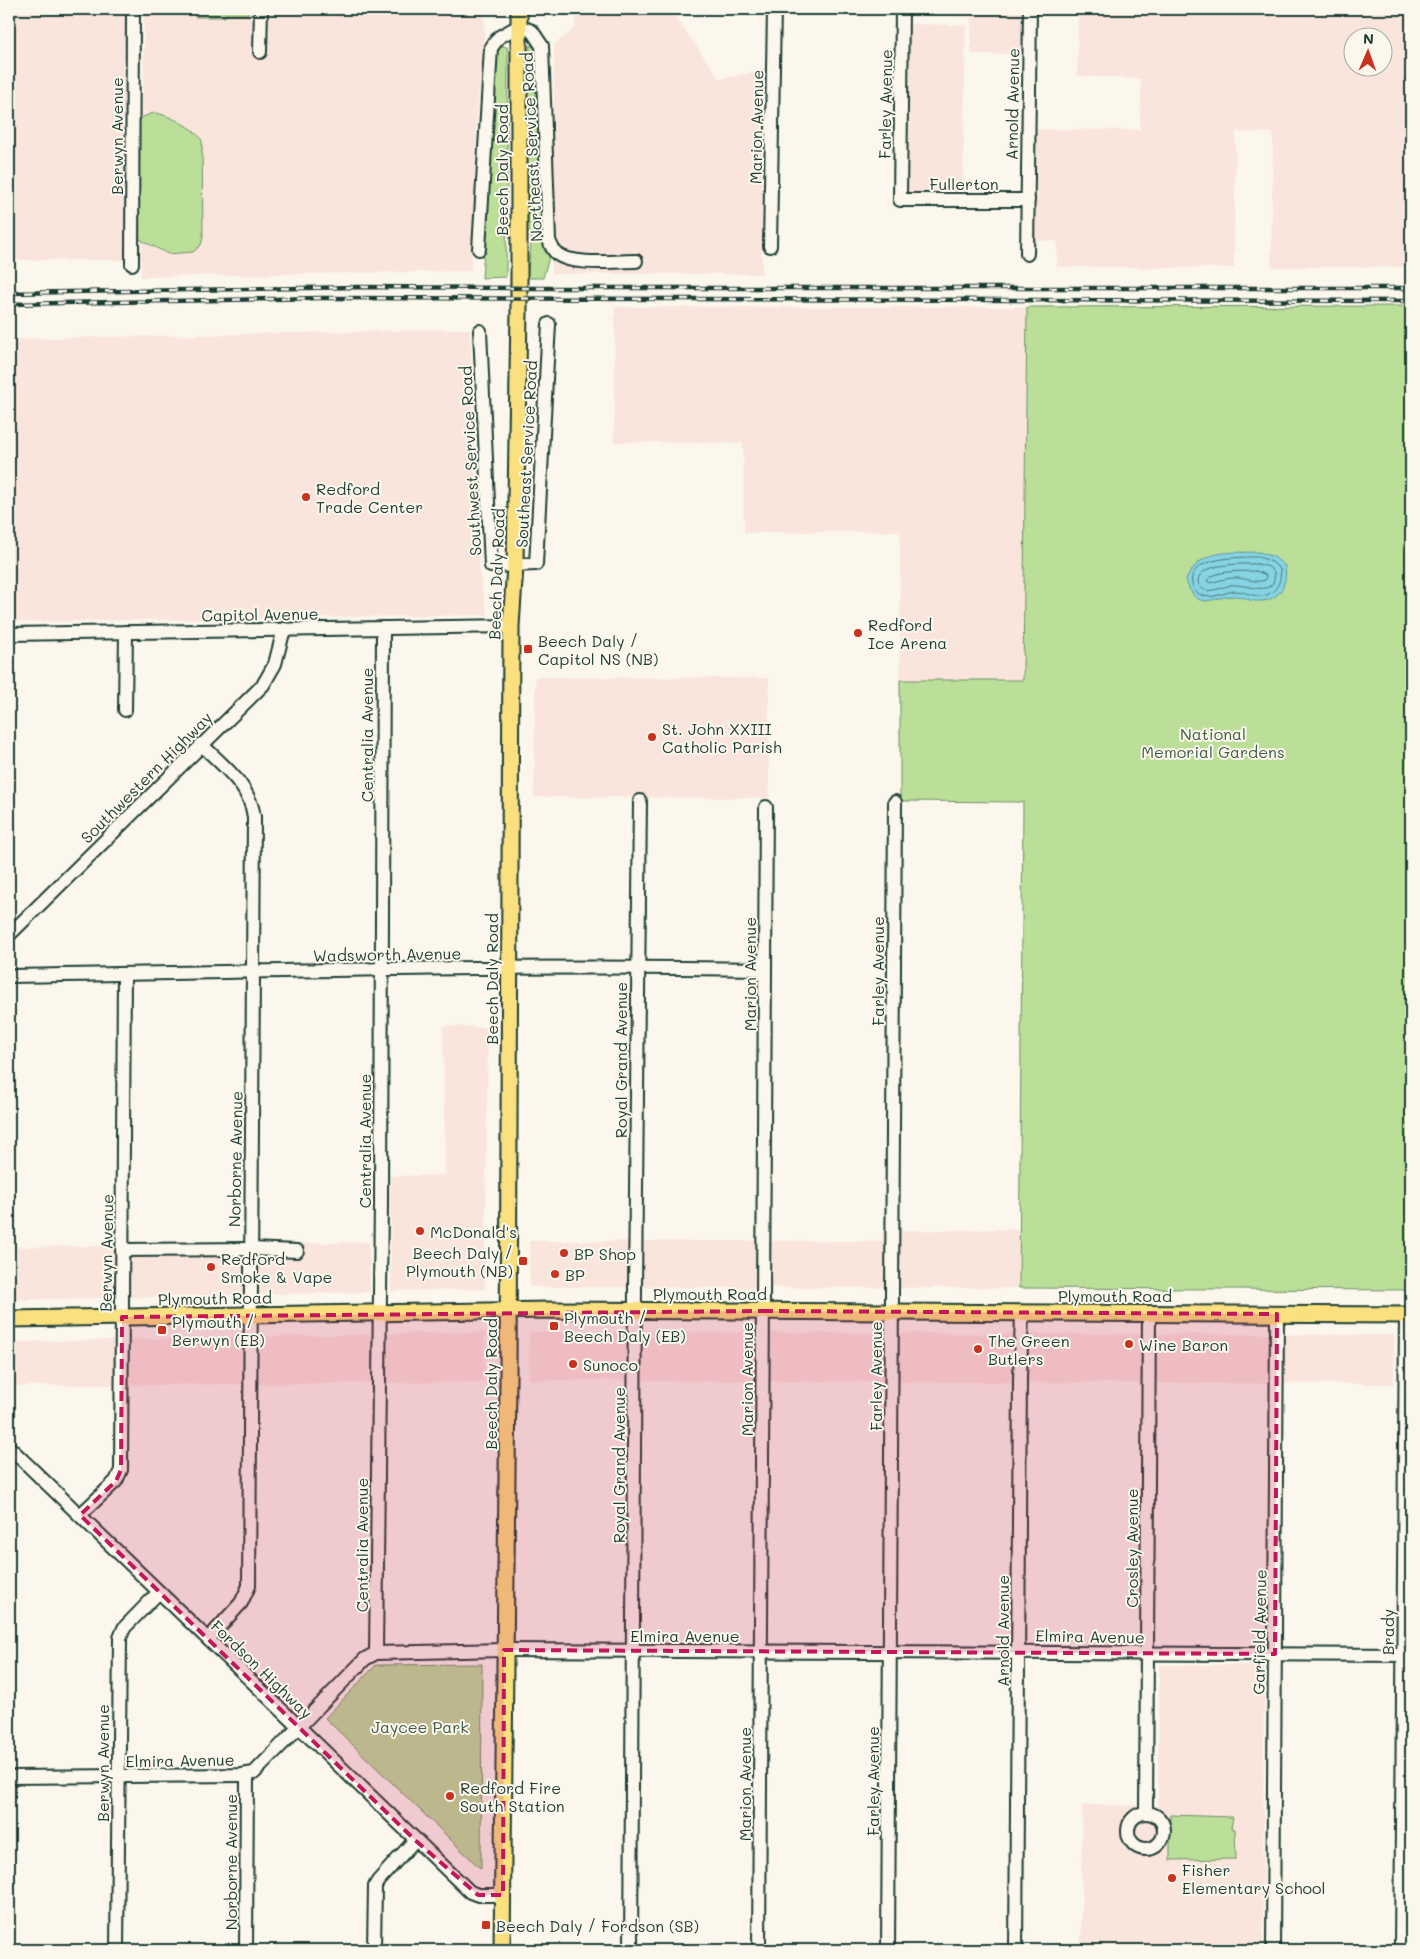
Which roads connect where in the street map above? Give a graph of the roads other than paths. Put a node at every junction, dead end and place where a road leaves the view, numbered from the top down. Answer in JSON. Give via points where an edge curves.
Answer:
{"nodes":[{"id":1,"x":133,"y":9,"type":"edge"},
{"id":2,"x":261,"y":9,"type":"edge"},
{"id":3,"x":519,"y":9,"type":"edge"},
{"id":4,"x":774,"y":9,"type":"edge"},
{"id":5,"x":902,"y":9,"type":"edge"},
{"id":6,"x":1030,"y":9,"type":"edge"},
{"id":7,"x":519,"y":26,"type":"junction"},
{"id":8,"x":260,"y":52,"type":"dead end"},
{"id":9,"x":900,"y":200,"type":"joint"},
{"id":10,"x":1028,"y":200,"type":"junction"},
{"id":11,"x":770,"y":246,"type":"dead end"},
{"id":12,"x":479,"y":249,"type":"dead end"},
{"id":13,"x":1027,"y":254,"type":"dead end"},
{"id":14,"x":636,"y":261,"type":"dead end"},
{"id":15,"x":132,"y":264,"type":"dead end"},
{"id":16,"x":548,"y":324,"type":"dead end"},
{"id":17,"x":480,"y":331,"type":"dead end"},
{"id":18,"x":515,"y":566,"type":"junction"},
{"id":19,"x":511,"y":626,"type":"junction"},
{"id":20,"x":383,"y":628,"type":"junction"},
{"id":21,"x":284,"y":630,"type":"junction"},
{"id":22,"x":126,"y":632,"type":"junction"},
{"id":23,"x":9,"y":634,"type":"edge"},
{"id":24,"x":125,"y":710,"type":"dead end"},
{"id":25,"x":201,"y":744,"type":"junction"},
{"id":26,"x":640,"y":801,"type":"dead end"},
{"id":27,"x":895,"y":802,"type":"dead end"},
{"id":28,"x":766,"y":807,"type":"dead end"},
{"id":29,"x":9,"y":935,"type":"edge"},
{"id":30,"x":509,"y":968,"type":"junction"},
{"id":31,"x":637,"y":968,"type":"junction"},
{"id":32,"x":765,"y":969,"type":"junction"},
{"id":33,"x":381,"y":970,"type":"junction"},
{"id":34,"x":254,"y":972,"type":"junction"},
{"id":35,"x":124,"y":974,"type":"junction"},
{"id":36,"x":9,"y":976,"type":"edge"},
{"id":37,"x":250,"y":1249,"type":"junction"},
{"id":38,"x":122,"y":1250,"type":"junction"},
{"id":39,"x":297,"y":1251,"type":"dead end"},
{"id":40,"x":508,"y":1310,"type":"junction"},
{"id":41,"x":635,"y":1310,"type":"junction"},
{"id":42,"x":763,"y":1311,"type":"junction"},
{"id":43,"x":892,"y":1311,"type":"junction"},
{"id":44,"x":378,"y":1312,"type":"junction"},
{"id":45,"x":1022,"y":1312,"type":"junction"},
{"id":46,"x":1149,"y":1313,"type":"junction"},
{"id":47,"x":250,"y":1314,"type":"junction"},
{"id":48,"x":1277,"y":1314,"type":"junction"},
{"id":49,"x":1408,"y":1315,"type":"edge"},
{"id":50,"x":122,"y":1317,"type":"junction"},
{"id":51,"x":9,"y":1319,"type":"edge"},
{"id":52,"x":9,"y":1446,"type":"edge"},
{"id":53,"x":80,"y":1515,"type":"junction"},
{"id":54,"x":159,"y":1592,"type":"junction"},
{"id":55,"x":208,"y":1639,"type":"junction"},
{"id":56,"x":504,"y":1650,"type":"junction"},
{"id":57,"x":761,"y":1651,"type":"junction"},
{"id":58,"x":633,"y":1652,"type":"junction"},
{"id":59,"x":889,"y":1652,"type":"junction"},
{"id":60,"x":1018,"y":1652,"type":"junction"},
{"id":61,"x":376,"y":1653,"type":"junction"},
{"id":62,"x":1146,"y":1653,"type":"junction"},
{"id":63,"x":1275,"y":1654,"type":"junction"},
{"id":64,"x":1407,"y":1655,"type":"edge"},
{"id":65,"x":299,"y":1727,"type":"junction"},
{"id":66,"x":1407,"y":1766,"type":"edge"},
{"id":67,"x":247,"y":1774,"type":"junction"},
{"id":68,"x":9,"y":1777,"type":"edge"},
{"id":69,"x":118,"y":1777,"type":"junction"},
{"id":70,"x":1146,"y":1813,"type":"dead end"},
{"id":71,"x":415,"y":1840,"type":"junction"},
{"id":72,"x":1406,"y":1888,"type":"edge"},
{"id":73,"x":503,"y":1896,"type":"junction"},
{"id":74,"x":117,"y":1950,"type":"edge"},
{"id":75,"x":246,"y":1950,"type":"edge"},
{"id":76,"x":374,"y":1950,"type":"edge"},
{"id":77,"x":502,"y":1950,"type":"edge"},
{"id":78,"x":631,"y":1950,"type":"edge"},
{"id":79,"x":759,"y":1950,"type":"edge"},
{"id":80,"x":888,"y":1950,"type":"edge"},
{"id":81,"x":1016,"y":1950,"type":"edge"},
{"id":82,"x":1273,"y":1950,"type":"edge"},
{"id":83,"x":1401,"y":1950,"type":"edge"}],
"edges":[{"from":1,"to":15,"type":"street","name":"Berwyn Avenue"},
{"from":2,"to":8,"type":"street"},
{"from":3,"to":7,"type":"main road","name":"Beech Daly Road"},
{"from":4,"to":11,"type":"street","name":"Marion Avenue"},
{"from":5,"to":9,"type":"street","name":"Farley Avenue"},
{"from":6,"to":10,"type":"street","name":"Arnold Avenue"},
{"from":7,"to":12,"type":"street","via":[[498,37],[492,48]]},
{"from":7,"to":14,"type":"street","name":"Northeast Service Road","via":[[532,31],[542,46],[550,240],[553,249],[565,258],[579,261]]},
{"from":7,"to":18,"type":"main road","name":"Beech Daly Road"},
{"from":9,"to":10,"type":"street","name":"Fullerton"},
{"from":10,"to":13,"type":"street","name":"Arnold Avenue"},
{"from":16,"to":18,"type":"street","name":"Southeast Service Road","via":[[536,564]]},
{"from":17,"to":18,"type":"street","name":"Southwest Service Road","via":[[492,566]]},
{"from":18,"to":19,"type":"main road","name":"Beech Daly Road"},
{"from":19,"to":20,"type":"street","name":"Capitol Avenue"},
{"from":19,"to":30,"type":"main road","name":"Beech Daly Road"},
{"from":20,"to":21,"type":"street","name":"Capitol Avenue"},
{"from":20,"to":33,"type":"street","name":"Centralia Avenue"},
{"from":21,"to":22,"type":"street","name":"Capitol Avenue"},
{"from":21,"to":25,"type":"street","name":"Southwestern Highway","via":[[269,677]]},
{"from":22,"to":23,"type":"street","name":"Capitol Avenue"},
{"from":22,"to":24,"type":"street"},
{"from":25,"to":29,"type":"street","name":"Southwestern Highway"},
{"from":25,"to":34,"type":"street","name":"Norborne Avenue","via":[[243,786],[253,806]]},
{"from":26,"to":31,"type":"street","name":"Royal Grand Avenue"},
{"from":27,"to":43,"type":"street","name":"Farley Avenue"},
{"from":28,"to":32,"type":"street","name":"Marion Avenue"},
{"from":30,"to":31,"type":"street","name":"Wadsworth Avenue"},
{"from":30,"to":33,"type":"street","name":"Wadsworth Avenue"},
{"from":30,"to":40,"type":"main road","name":"Beech Daly Road"},
{"from":31,"to":32,"type":"street","name":"Wadsworth Avenue"},
{"from":31,"to":41,"type":"street","name":"Royal Grand Avenue"},
{"from":32,"to":42,"type":"street","name":"Marion Avenue"},
{"from":33,"to":34,"type":"street","name":"Wadsworth Avenue"},
{"from":33,"to":44,"type":"street","name":"Centralia Avenue"},
{"from":34,"to":35,"type":"street","name":"Wadsworth Avenue"},
{"from":34,"to":37,"type":"street","name":"Norborne Avenue"},
{"from":35,"to":36,"type":"street","name":"Wadsworth Avenue"},
{"from":35,"to":38,"type":"street","name":"Berwyn Avenue"},
{"from":37,"to":38,"type":"street"},
{"from":37,"to":39,"type":"street"},
{"from":37,"to":47,"type":"street","name":"Norborne Avenue"},
{"from":38,"to":50,"type":"street","name":"Berwyn Avenue"},
{"from":40,"to":41,"type":"main road","name":"Plymouth Road"},
{"from":40,"to":44,"type":"main road","name":"Plymouth Road"},
{"from":40,"to":56,"type":"main road","name":"Beech Daly Road"},
{"from":41,"to":42,"type":"main road","name":"Plymouth Road"},
{"from":41,"to":58,"type":"street","name":"Royal Grand Avenue"},
{"from":42,"to":43,"type":"main road","name":"Plymouth Road"},
{"from":42,"to":57,"type":"street","name":"Marion Avenue"},
{"from":43,"to":45,"type":"main road","name":"Plymouth Road"},
{"from":43,"to":59,"type":"street","name":"Farley Avenue"},
{"from":44,"to":47,"type":"main road","name":"Plymouth Road"},
{"from":44,"to":61,"type":"street","name":"Centralia Avenue"},
{"from":45,"to":46,"type":"main road","name":"Plymouth Road"},
{"from":45,"to":60,"type":"street","name":"Arnold Avenue"},
{"from":46,"to":48,"type":"main road","name":"Plymouth Road"},
{"from":46,"to":62,"type":"street","name":"Crosley Avenue"},
{"from":47,"to":50,"type":"main road","name":"Plymouth Road"},
{"from":47,"to":55,"type":"street","name":"Norborne Avenue","via":[[248,1586],[241,1603]]},
{"from":48,"to":49,"type":"main road","name":"Plymouth Road"},
{"from":48,"to":63,"type":"street","name":"Garfield Avenue"},
{"from":49,"to":64,"type":"street","name":"Brady"},
{"from":50,"to":51,"type":"main road","name":"Plymouth Road"},
{"from":50,"to":53,"type":"street","name":"Berwyn Avenue","via":[[121,1470],[116,1481]]},
{"from":52,"to":53,"type":"street","name":"Fordson Highway"},
{"from":53,"to":54,"type":"street","name":"Fordson Highway"},
{"from":54,"to":55,"type":"street","name":"Fordson Highway"},
{"from":54,"to":69,"type":"street","name":"Berwyn Avenue","via":[[124,1628],[120,1638]]},
{"from":55,"to":65,"type":"street","name":"Fordson Highway"},
{"from":56,"to":58,"type":"street","name":"Elmira Avenue"},
{"from":56,"to":61,"type":"street","name":"Elmira Avenue"},
{"from":56,"to":73,"type":"main road","name":"Beech Daly Road"},
{"from":57,"to":58,"type":"street","name":"Elmira Avenue"},
{"from":57,"to":59,"type":"street","name":"Elmira Avenue"},
{"from":57,"to":79,"type":"street","name":"Marion Avenue"},
{"from":58,"to":78,"type":"street","name":"Royal Grand Avenue"},
{"from":59,"to":60,"type":"street","name":"Elmira Avenue"},
{"from":59,"to":80,"type":"street","name":"Farley Avenue"},
{"from":60,"to":62,"type":"street","name":"Elmira Avenue"},
{"from":60,"to":81,"type":"street","name":"Arnold Avenue"},
{"from":61,"to":65,"type":"street","name":"Elmira Avenue","via":[[365,1659]]},
{"from":62,"to":63,"type":"street","name":"Elmira Avenue"},
{"from":62,"to":70,"type":"street","name":"Crosley Avenue"},
{"from":63,"to":64,"type":"street","name":"Elmira Avenue"},
{"from":63,"to":82,"type":"street","name":"Garfield Avenue"},
{"from":64,"to":66,"type":"street","name":"Brady"},
{"from":65,"to":67,"type":"street","name":"Elmira Avenue","via":[[260,1768]]},
{"from":65,"to":71,"type":"street","name":"Fordson Highway"},
{"from":66,"to":72,"type":"street","name":"Brady"},
{"from":67,"to":69,"type":"street","name":"Elmira Avenue"},
{"from":67,"to":75,"type":"street","name":"Norborne Avenue"},
{"from":68,"to":69,"type":"street","name":"Elmira Avenue"},
{"from":69,"to":74,"type":"street","name":"Berwyn Avenue"},
{"from":71,"to":73,"type":"street","name":"Fordson Highway","via":[[470,1892]]},
{"from":71,"to":76,"type":"street","via":[[376,1886]]},
{"from":72,"to":83,"type":"street","name":"Brady"},
{"from":73,"to":77,"type":"main road","name":"Beech Daly Road"}]}
